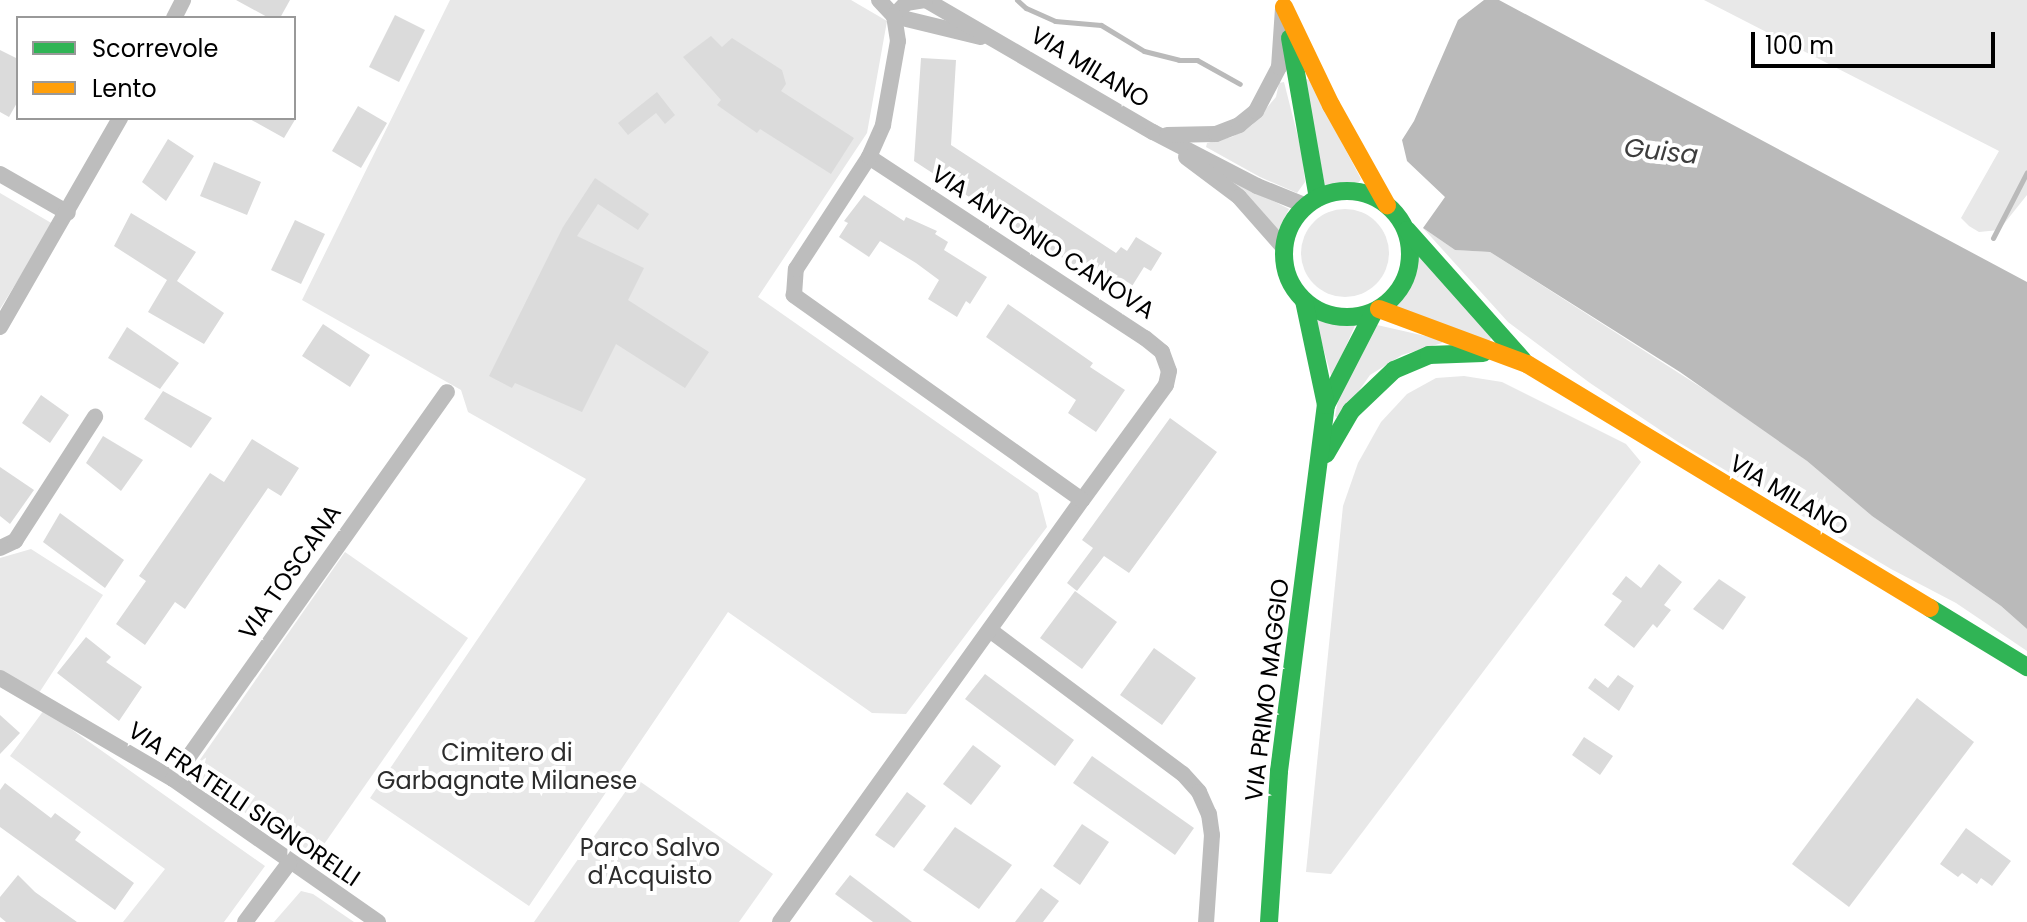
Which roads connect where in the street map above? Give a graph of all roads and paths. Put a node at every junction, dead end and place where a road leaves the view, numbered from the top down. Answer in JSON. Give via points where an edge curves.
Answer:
{"nodes":[{"id":1,"x":879,"y":0,"type":"edge"},
{"id":2,"x":926,"y":0,"type":"edge"},
{"id":3,"x":1283,"y":4,"type":"edge"},
{"id":4,"x":894,"y":16,"type":"junction"},
{"id":5,"x":921,"y":22,"type":"junction"},
{"id":6,"x":898,"y":41,"type":"junction"},
{"id":7,"x":1002,"y":43,"type":"junction"},
{"id":8,"x":119,"y":120,"type":"edge"},
{"id":9,"x":1153,"y":132,"type":"junction"},
{"id":10,"x":869,"y":157,"type":"junction"},
{"id":11,"x":0,"y":174,"type":"edge"},
{"id":12,"x":1313,"y":202,"type":"junction"},
{"id":13,"x":1387,"y":205,"type":"junction"},
{"id":14,"x":68,"y":213,"type":"junction"},
{"id":15,"x":1404,"y":227,"type":"junction"},
{"id":16,"x":1284,"y":248,"type":"junction"},
{"id":17,"x":1304,"y":301,"type":"junction"},
{"id":18,"x":1377,"y":310,"type":"junction"},
{"id":19,"x":0,"y":327,"type":"edge"},
{"id":20,"x":1527,"y":364,"type":"junction"},
{"id":21,"x":447,"y":392,"type":"dead end"},
{"id":22,"x":1326,"y":405,"type":"junction"},
{"id":23,"x":95,"y":417,"type":"dead end"},
{"id":24,"x":1320,"y":465,"type":"junction"},
{"id":25,"x":1082,"y":500,"type":"junction"},
{"id":26,"x":0,"y":548,"type":"edge"},
{"id":27,"x":991,"y":631,"type":"junction"},
{"id":28,"x":2027,"y":667,"type":"edge"},
{"id":29,"x":0,"y":678,"type":"edge"},
{"id":30,"x":173,"y":779,"type":"junction"},
{"id":31,"x":289,"y":863,"type":"junction"},
{"id":32,"x":245,"y":922,"type":"edge"},
{"id":33,"x":378,"y":922,"type":"edge"},
{"id":34,"x":780,"y":922,"type":"edge"},
{"id":35,"x":1206,"y":922,"type":"edge"},
{"id":36,"x":1269,"y":922,"type":"edge"}],
"edges":[{"from":1,"to":4,"type":"street"},
{"from":2,"to":4,"type":"street","via":[[906,3]]},
{"from":2,"to":7,"type":"street","name":"VIA MILANO"},
{"from":3,"to":9,"type":"street","via":[[1279,67],[1256,111],[1216,134],[1181,137]]},
{"from":3,"to":12,"type":"street"},
{"from":3,"to":13,"type":"street"},
{"from":4,"to":5,"type":"street","name":"VIA MILANO"},
{"from":4,"to":6,"type":"street"},
{"from":5,"to":6,"type":"street"},
{"from":5,"to":7,"type":"street","name":"VIA MILANO"},
{"from":6,"to":10,"type":"street","via":[[883,125]]},
{"from":7,"to":9,"type":"street","name":"VIA MILANO"},
{"from":8,"to":14,"type":"street"},
{"from":9,"to":12,"type":"street","name":"VIA MILANO","via":[[1257,186]]},
{"from":9,"to":16,"type":"street","name":"VIA MILANO","via":[[1239,197]]},
{"from":10,"to":25,"type":"street","via":[[796,269],[794,295]]},
{"from":10,"to":25,"type":"street","name":"VIA ANTONIO CANOVA","via":[[1162,352],[1169,371],[1166,385]]},
{"from":11,"to":14,"type":"street"},
{"from":12,"to":13,"type":"street","via":[[1354,192]]},
{"from":12,"to":16,"type":"street","via":[[1292,225]]},
{"from":13,"to":15,"type":"street"},
{"from":14,"to":19,"type":"street"},
{"from":15,"to":18,"type":"street","via":[[1408,273],[1397,294]]},
{"from":15,"to":20,"type":"street","name":"VIA MILANO"},
{"from":16,"to":17,"type":"street","via":[[1286,272]]},
{"from":17,"to":18,"type":"street","via":[[1337,317]]},
{"from":17,"to":22,"type":"street","name":"VIA PRIMO MAGGIO"},
{"from":18,"to":20,"type":"street","name":"VIA MILANO"},
{"from":18,"to":22,"type":"street","name":"VIA PRIMO MAGGIO"},
{"from":20,"to":24,"type":"street","name":"VIA PRIMO MAGGIO","via":[[1460,352],[1403,365],[1351,411]]},
{"from":20,"to":28,"type":"street","name":"VIA MILANO"},
{"from":21,"to":30,"type":"street","name":"VIA TOSCANA"},
{"from":22,"to":24,"type":"street","name":"VIA PRIMO MAGGIO"},
{"from":23,"to":26,"type":"street","via":[[15,541]]},
{"from":24,"to":36,"type":"street","name":"VIA PRIMO MAGGIO","via":[[1279,771]]},
{"from":25,"to":27,"type":"street","name":"VIA ANTONIO CANOVA"},
{"from":27,"to":34,"type":"street","name":"VIA ANTONIO CANOVA"},
{"from":27,"to":35,"type":"street","via":[[1165,759],[1199,792],[1212,835]]},
{"from":29,"to":30,"type":"street","name":"VIA FRATELLI SIGNORELLI"},
{"from":30,"to":31,"type":"street","name":"VIA FRATELLI SIGNORELLI"},
{"from":31,"to":32,"type":"street"},
{"from":31,"to":33,"type":"street","name":"VIA FRATELLI SIGNORELLI"}]}
